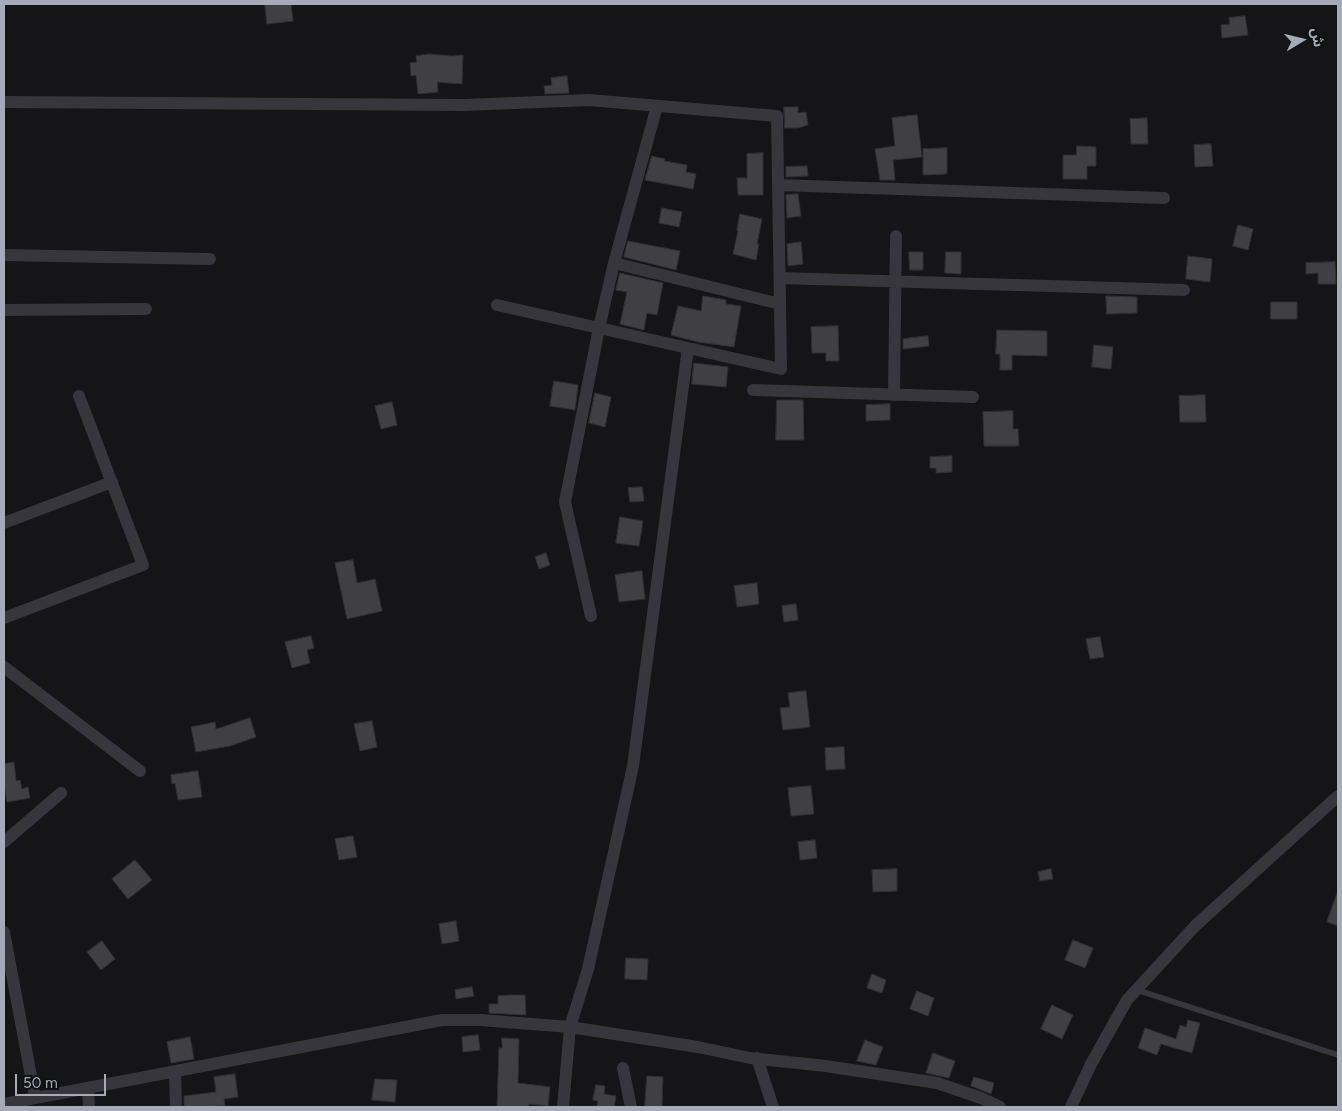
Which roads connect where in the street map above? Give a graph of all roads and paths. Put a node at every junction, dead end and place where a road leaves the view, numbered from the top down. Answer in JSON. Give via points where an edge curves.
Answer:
{"nodes":[{"id":1,"x":4,"y":102,"type":"edge"},
{"id":2,"x":657,"y":106,"type":"junction"},
{"id":3,"x":778,"y":184,"type":"junction"},
{"id":4,"x":1164,"y":198,"type":"dead end"},
{"id":5,"x":896,"y":236,"type":"dead end"},
{"id":6,"x":4,"y":256,"type":"edge"},
{"id":7,"x":210,"y":259,"type":"dead end"},
{"id":8,"x":614,"y":263,"type":"junction"},
{"id":9,"x":780,"y":278,"type":"junction"},
{"id":10,"x":895,"y":281,"type":"junction"},
{"id":11,"x":1184,"y":290,"type":"dead end"},
{"id":12,"x":780,"y":304,"type":"junction"},
{"id":13,"x":497,"y":305,"type":"dead end"},
{"id":14,"x":146,"y":309,"type":"dead end"},
{"id":15,"x":4,"y":310,"type":"edge"},
{"id":16,"x":599,"y":328,"type":"junction"},
{"id":17,"x":688,"y":348,"type":"junction"},
{"id":18,"x":753,"y":390,"type":"dead end"},
{"id":19,"x":894,"y":394,"type":"junction"},
{"id":20,"x":79,"y":396,"type":"dead end"},
{"id":21,"x":973,"y":397,"type":"dead end"},
{"id":22,"x":112,"y":482,"type":"junction"},
{"id":23,"x":4,"y":523,"type":"edge"},
{"id":24,"x":591,"y":616,"type":"dead end"},
{"id":25,"x":4,"y":618,"type":"edge"},
{"id":26,"x":4,"y":667,"type":"edge"},
{"id":27,"x":140,"y":771,"type":"dead end"},
{"id":28,"x":61,"y":793,"type":"dead end"},
{"id":29,"x":1338,"y":796,"type":"edge"},
{"id":30,"x":4,"y":842,"type":"edge"},
{"id":31,"x":4,"y":932,"type":"edge"},
{"id":32,"x":1137,"y":990,"type":"junction"},
{"id":33,"x":570,"y":1027,"type":"junction"},
{"id":34,"x":1338,"y":1055,"type":"edge"},
{"id":35,"x":757,"y":1058,"type":"junction"},
{"id":36,"x":623,"y":1068,"type":"dead end"},
{"id":37,"x":175,"y":1072,"type":"junction"},
{"id":38,"x":88,"y":1088,"type":"junction"},
{"id":39,"x":35,"y":1097,"type":"junction"},
{"id":40,"x":4,"y":1104,"type":"edge"},
{"id":41,"x":89,"y":1107,"type":"edge"},
{"id":42,"x":176,"y":1107,"type":"edge"},
{"id":43,"x":563,"y":1107,"type":"edge"},
{"id":44,"x":632,"y":1107,"type":"edge"},
{"id":45,"x":773,"y":1107,"type":"edge"},
{"id":46,"x":1000,"y":1107,"type":"edge"},
{"id":47,"x":1071,"y":1107,"type":"edge"}],
"edges":[{"from":1,"to":2,"type":"street","via":[[464,105],[589,100]]},
{"from":2,"to":3,"type":"street","via":[[777,116]]},
{"from":2,"to":8,"type":"street"},
{"from":3,"to":4,"type":"street"},
{"from":3,"to":9,"type":"street"},
{"from":5,"to":10,"type":"street"},
{"from":6,"to":7,"type":"street"},
{"from":8,"to":12,"type":"street"},
{"from":8,"to":16,"type":"street"},
{"from":9,"to":10,"type":"street"},
{"from":9,"to":12,"type":"street"},
{"from":10,"to":11,"type":"street"},
{"from":10,"to":19,"type":"street"},
{"from":12,"to":17,"type":"street","via":[[781,369]]},
{"from":13,"to":16,"type":"street"},
{"from":14,"to":15,"type":"street"},
{"from":16,"to":17,"type":"street"},
{"from":16,"to":24,"type":"street","via":[[565,502]]},
{"from":17,"to":33,"type":"street","via":[[632,766],[588,969]]},
{"from":18,"to":19,"type":"street"},
{"from":19,"to":21,"type":"street"},
{"from":20,"to":22,"type":"street"},
{"from":22,"to":23,"type":"street"},
{"from":22,"to":25,"type":"street","via":[[143,565]]},
{"from":26,"to":27,"type":"street"},
{"from":28,"to":30,"type":"street"},
{"from":29,"to":32,"type":"street","via":[[1194,926]]},
{"from":31,"to":39,"type":"street"},
{"from":32,"to":34,"type":"lane"},
{"from":32,"to":47,"type":"street","via":[[1127,1000]]},
{"from":33,"to":35,"type":"street"},
{"from":33,"to":37,"type":"street","via":[[442,1020]]},
{"from":33,"to":43,"type":"street"},
{"from":35,"to":45,"type":"street"},
{"from":35,"to":46,"type":"street","via":[[937,1083]]},
{"from":36,"to":44,"type":"street"},
{"from":37,"to":38,"type":"street"},
{"from":37,"to":42,"type":"street"},
{"from":38,"to":39,"type":"street"},
{"from":38,"to":41,"type":"street"},
{"from":39,"to":40,"type":"street"}]}
